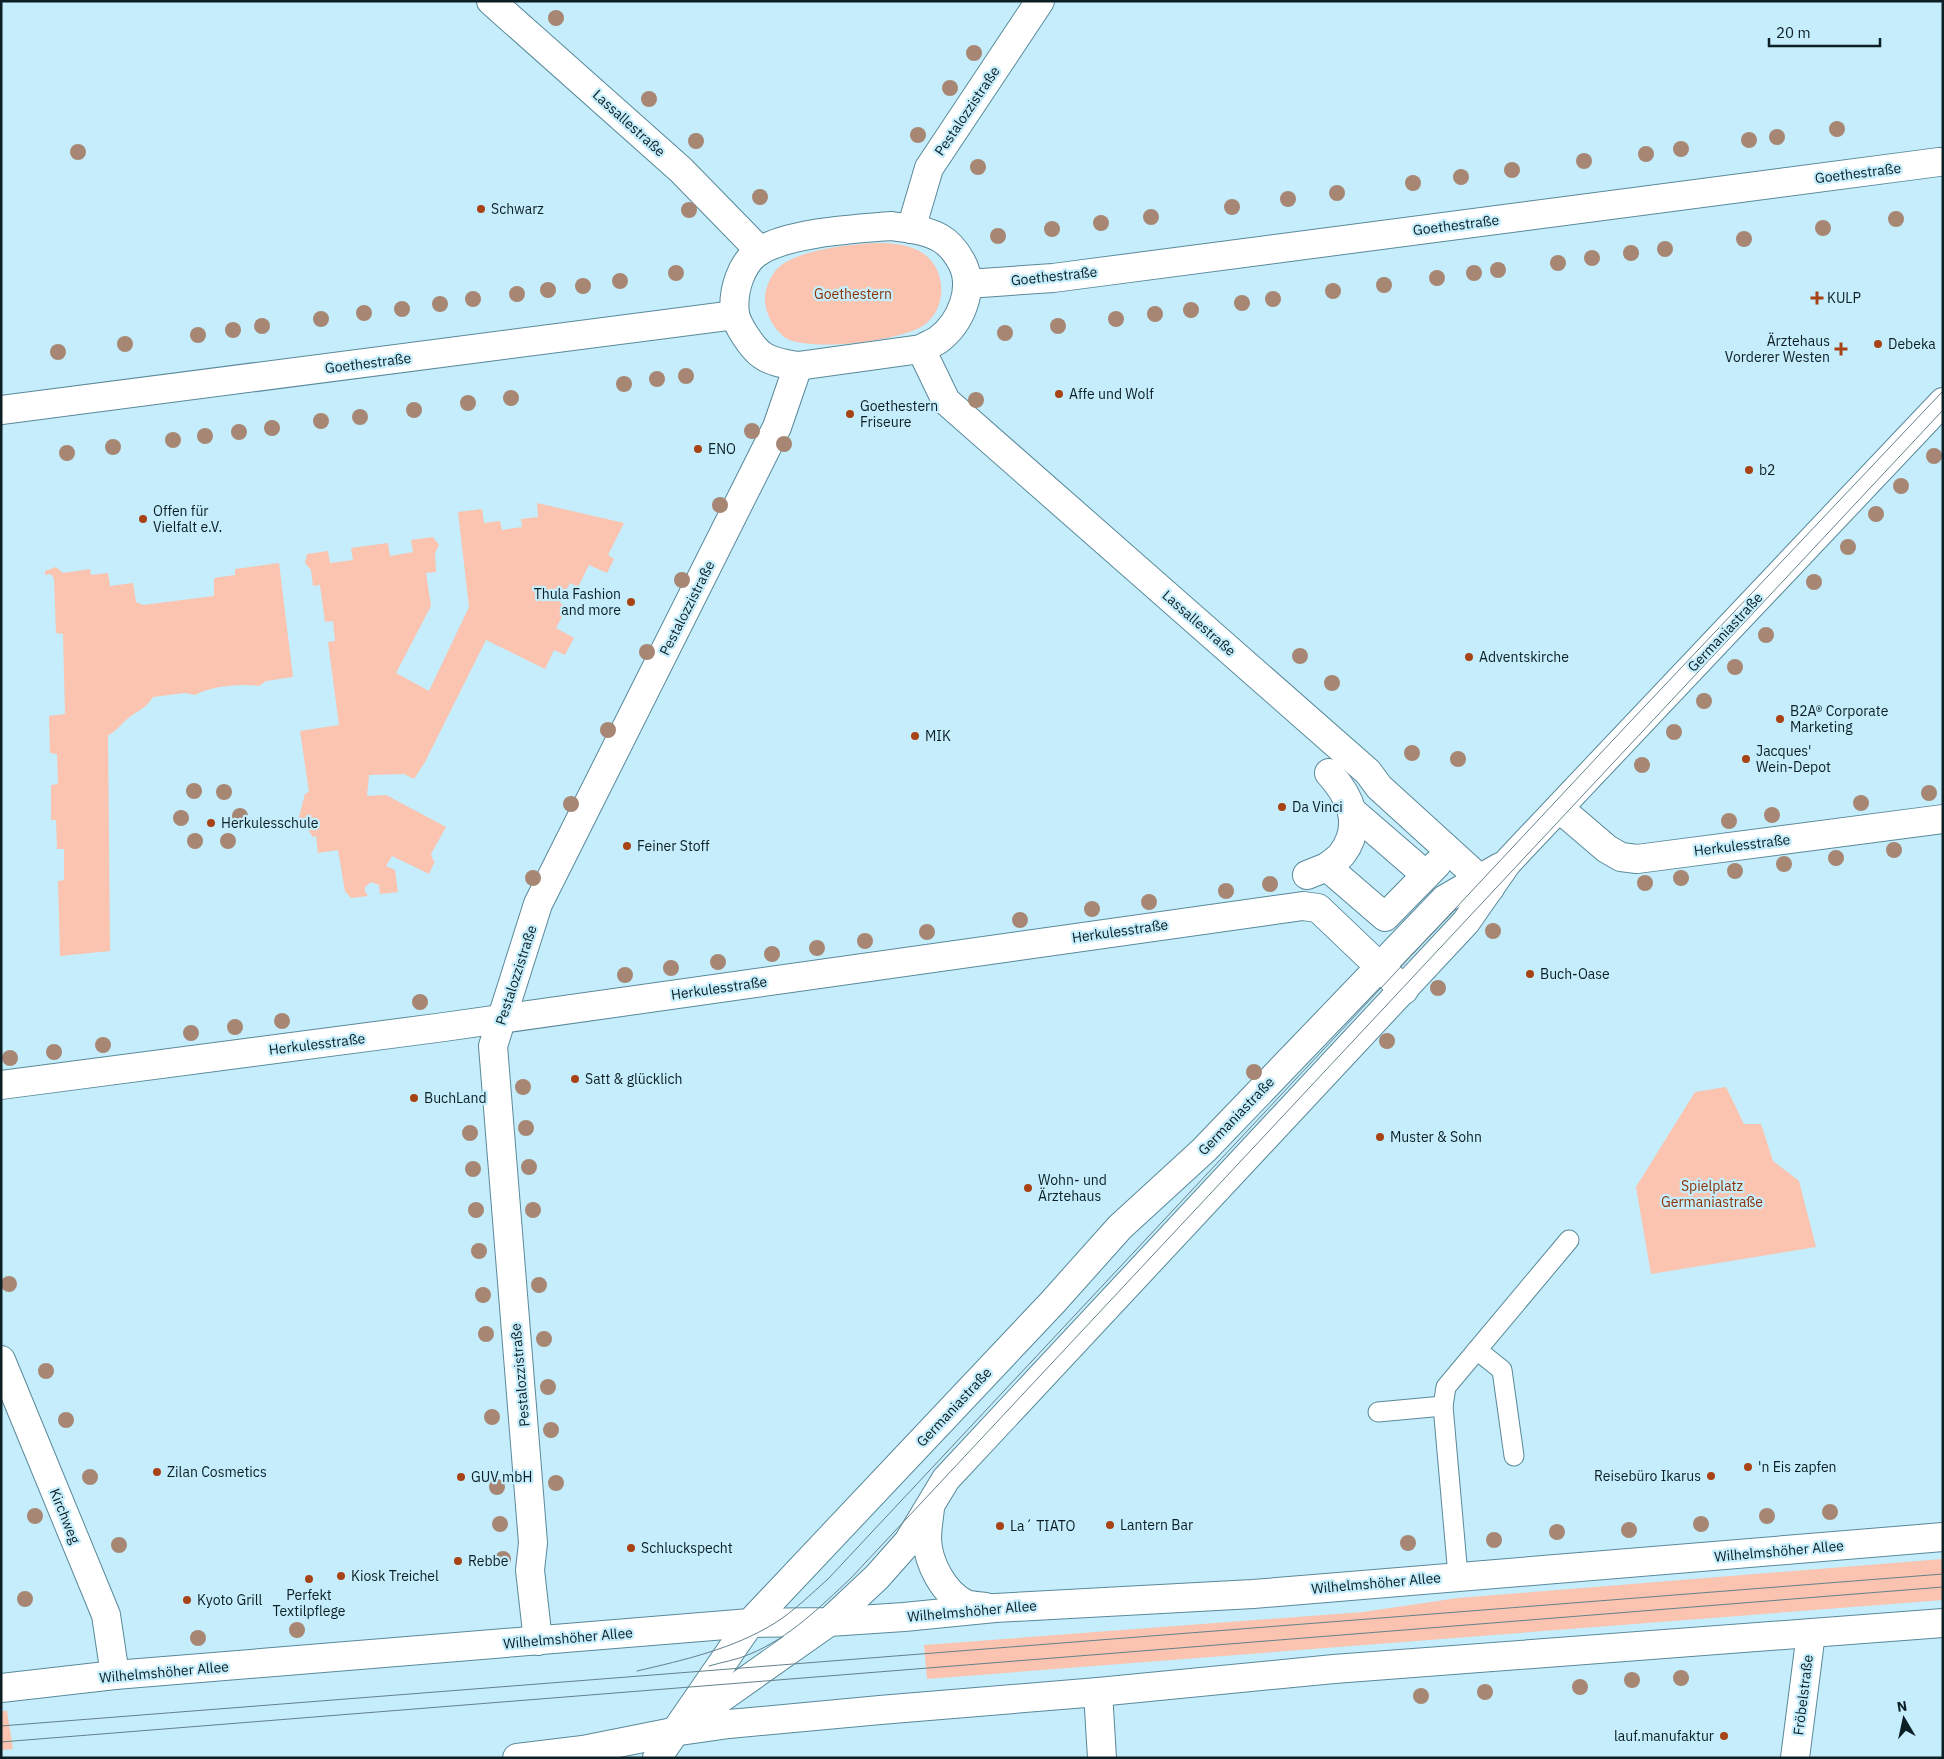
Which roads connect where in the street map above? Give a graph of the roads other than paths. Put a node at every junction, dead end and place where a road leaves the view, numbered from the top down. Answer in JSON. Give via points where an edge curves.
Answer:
{"nodes":[{"id":1,"x":491,"y":1,"type":"edge"},
{"id":2,"x":1040,"y":1,"type":"edge"},
{"id":3,"x":1941,"y":162,"type":"edge"},
{"id":4,"x":911,"y":228,"type":"junction"},
{"id":5,"x":760,"y":251,"type":"junction"},
{"id":6,"x":967,"y":284,"type":"junction"},
{"id":7,"x":736,"y":315,"type":"junction"},
{"id":8,"x":921,"y":349,"type":"junction"},
{"id":9,"x":798,"y":366,"type":"junction"},
{"id":10,"x":1943,"y":402,"type":"edge"},
{"id":11,"x":1,"y":410,"type":"edge"},
{"id":12,"x":1329,"y":773,"type":"dead end"},
{"id":13,"x":1559,"y":808,"type":"junction"},
{"id":14,"x":1352,"y":811,"type":"junction"},
{"id":15,"x":1943,"y":819,"type":"edge"},
{"id":16,"x":1485,"y":883,"type":"junction"},
{"id":17,"x":1380,"y":967,"type":"junction"},
{"id":18,"x":1404,"y":990,"type":"junction"},
{"id":19,"x":501,"y":1019,"type":"junction"},
{"id":20,"x":1,"y":1085,"type":"edge"},
{"id":21,"x":1569,"y":1240,"type":"dead end"},
{"id":22,"x":1477,"y":1350,"type":"junction"},
{"id":23,"x":1,"y":1360,"type":"edge"},
{"id":24,"x":1444,"y":1406,"type":"junction"},
{"id":25,"x":1378,"y":1412,"type":"dead end"},
{"id":26,"x":1514,"y":1456,"type":"dead end"},
{"id":27,"x":931,"y":1504,"type":"junction"},
{"id":28,"x":1943,"y":1537,"type":"edge"},
{"id":29,"x":1458,"y":1576,"type":"junction"},
{"id":30,"x":994,"y":1608,"type":"junction"},
{"id":31,"x":829,"y":1622,"type":"junction"},
{"id":32,"x":750,"y":1623,"type":"junction"},
{"id":33,"x":1943,"y":1623,"type":"edge"},
{"id":34,"x":1811,"y":1633,"type":"junction"},
{"id":35,"x":538,"y":1641,"type":"junction"},
{"id":36,"x":116,"y":1675,"type":"junction"},
{"id":37,"x":1,"y":1688,"type":"edge"},
{"id":38,"x":1098,"y":1692,"type":"junction"},
{"id":39,"x":673,"y":1732,"type":"junction"},
{"id":40,"x":517,"y":1758,"type":"edge"},
{"id":41,"x":657,"y":1758,"type":"edge"},
{"id":42,"x":1102,"y":1758,"type":"edge"},
{"id":43,"x":1795,"y":1758,"type":"edge"}],
"edges":[{"from":1,"to":5,"type":"street","name":"Lassallestraße","via":[[682,170]]},
{"from":2,"to":4,"type":"street","name":"Pestalozzistraße","via":[[929,168]]},
{"from":3,"to":6,"type":"street","name":"Goethestraße","via":[[1053,278]]},
{"from":4,"to":5,"type":"street","via":[[891,226],[795,238]]},
{"from":4,"to":6,"type":"street","via":[[941,238],[955,251],[963,265]]},
{"from":5,"to":7,"type":"street","via":[[745,266],[735,290]]},
{"from":6,"to":8,"type":"street","via":[[966,303],[955,321],[939,339]]},
{"from":7,"to":9,"type":"street","via":[[746,336],[762,355]]},
{"from":7,"to":11,"type":"street","name":"Goethestraße"},
{"from":8,"to":9,"type":"street"},
{"from":8,"to":16,"type":"street","name":"Lassallestraße","via":[[946,400],[1368,772],[1379,788]]},
{"from":9,"to":19,"type":"street","name":"Pestalozzistraße","via":[[777,427],[538,904]]},
{"from":10,"to":13,"type":"street","name":"Germaniastraße"},
{"from":12,"to":14,"type":"street","via":[[1347,796]]},
{"from":13,"to":15,"type":"street","name":"Herkulesstraße","via":[[1606,849],[1621,857],[1637,859]]},
{"from":13,"to":16,"type":"street","name":"Germaniastraße"},
{"from":14,"to":14,"type":"street","via":[[1432,869],[1378,924],[1317,871],[1342,854],[1353,826]]},
{"from":16,"to":17,"type":"street","name":"Germaniastraße","via":[[1445,899]]},
{"from":16,"to":18,"type":"street","name":"Germaniastraße","via":[[1466,922]]},
{"from":17,"to":18,"type":"street","name":"Herkulesstraße"},
{"from":17,"to":19,"type":"street","name":"Herkulesstraße","via":[[1318,908],[1303,906]]},
{"from":17,"to":32,"type":"street","name":"Germaniastraße","via":[[1204,1150],[1120,1227]]},
{"from":18,"to":27,"type":"street","name":"Germaniastraße","via":[[946,1479]]},
{"from":19,"to":20,"type":"street","name":"Herkulesstraße"},
{"from":19,"to":35,"type":"street","name":"Pestalozzistraße","via":[[493,1046],[533,1543],[530,1570]]},
{"from":21,"to":22,"type":"lane"},
{"from":22,"to":24,"type":"lane","via":[[1446,1387]]},
{"from":22,"to":26,"type":"lane","via":[[1502,1370]]},
{"from":23,"to":36,"type":"street","name":"Kirchweg","via":[[106,1615]]},
{"from":24,"to":25,"type":"lane"},
{"from":24,"to":29,"type":"lane"},
{"from":27,"to":30,"type":"street","name":"Germaniastraße","via":[[927,1540],[935,1567],[947,1589],[967,1604]]},
{"from":27,"to":31,"type":"street","name":"Germaniastraße","via":[[908,1542],[877,1577]]},
{"from":28,"to":29,"type":"street","name":"Wilhelmshöher Allee"},
{"from":29,"to":30,"type":"street","name":"Wilhelmshöher Allee","via":[[1253,1594]]},
{"from":30,"to":31,"type":"street","name":"Wilhelmshöher Allee"},
{"from":31,"to":32,"type":"street","name":"Wilhelmshöher Allee"},
{"from":31,"to":39,"type":"street","name":"Germaniastraße"},
{"from":32,"to":35,"type":"street","name":"Wilhelmshöher Allee"},
{"from":32,"to":39,"type":"street","name":"Germaniastraße"},
{"from":33,"to":34,"type":"street"},
{"from":34,"to":38,"type":"street","via":[[1334,1669]]},
{"from":34,"to":43,"type":"street","name":"Fröbelstraße"},
{"from":35,"to":36,"type":"street","name":"Wilhelmshöher Allee"},
{"from":36,"to":37,"type":"street","name":"Wilhelmshöher Allee"},
{"from":38,"to":39,"type":"street","via":[[729,1724]]},
{"from":38,"to":42,"type":"street"},
{"from":39,"to":40,"type":"street","via":[[583,1750]]},
{"from":39,"to":41,"type":"street"}]}
